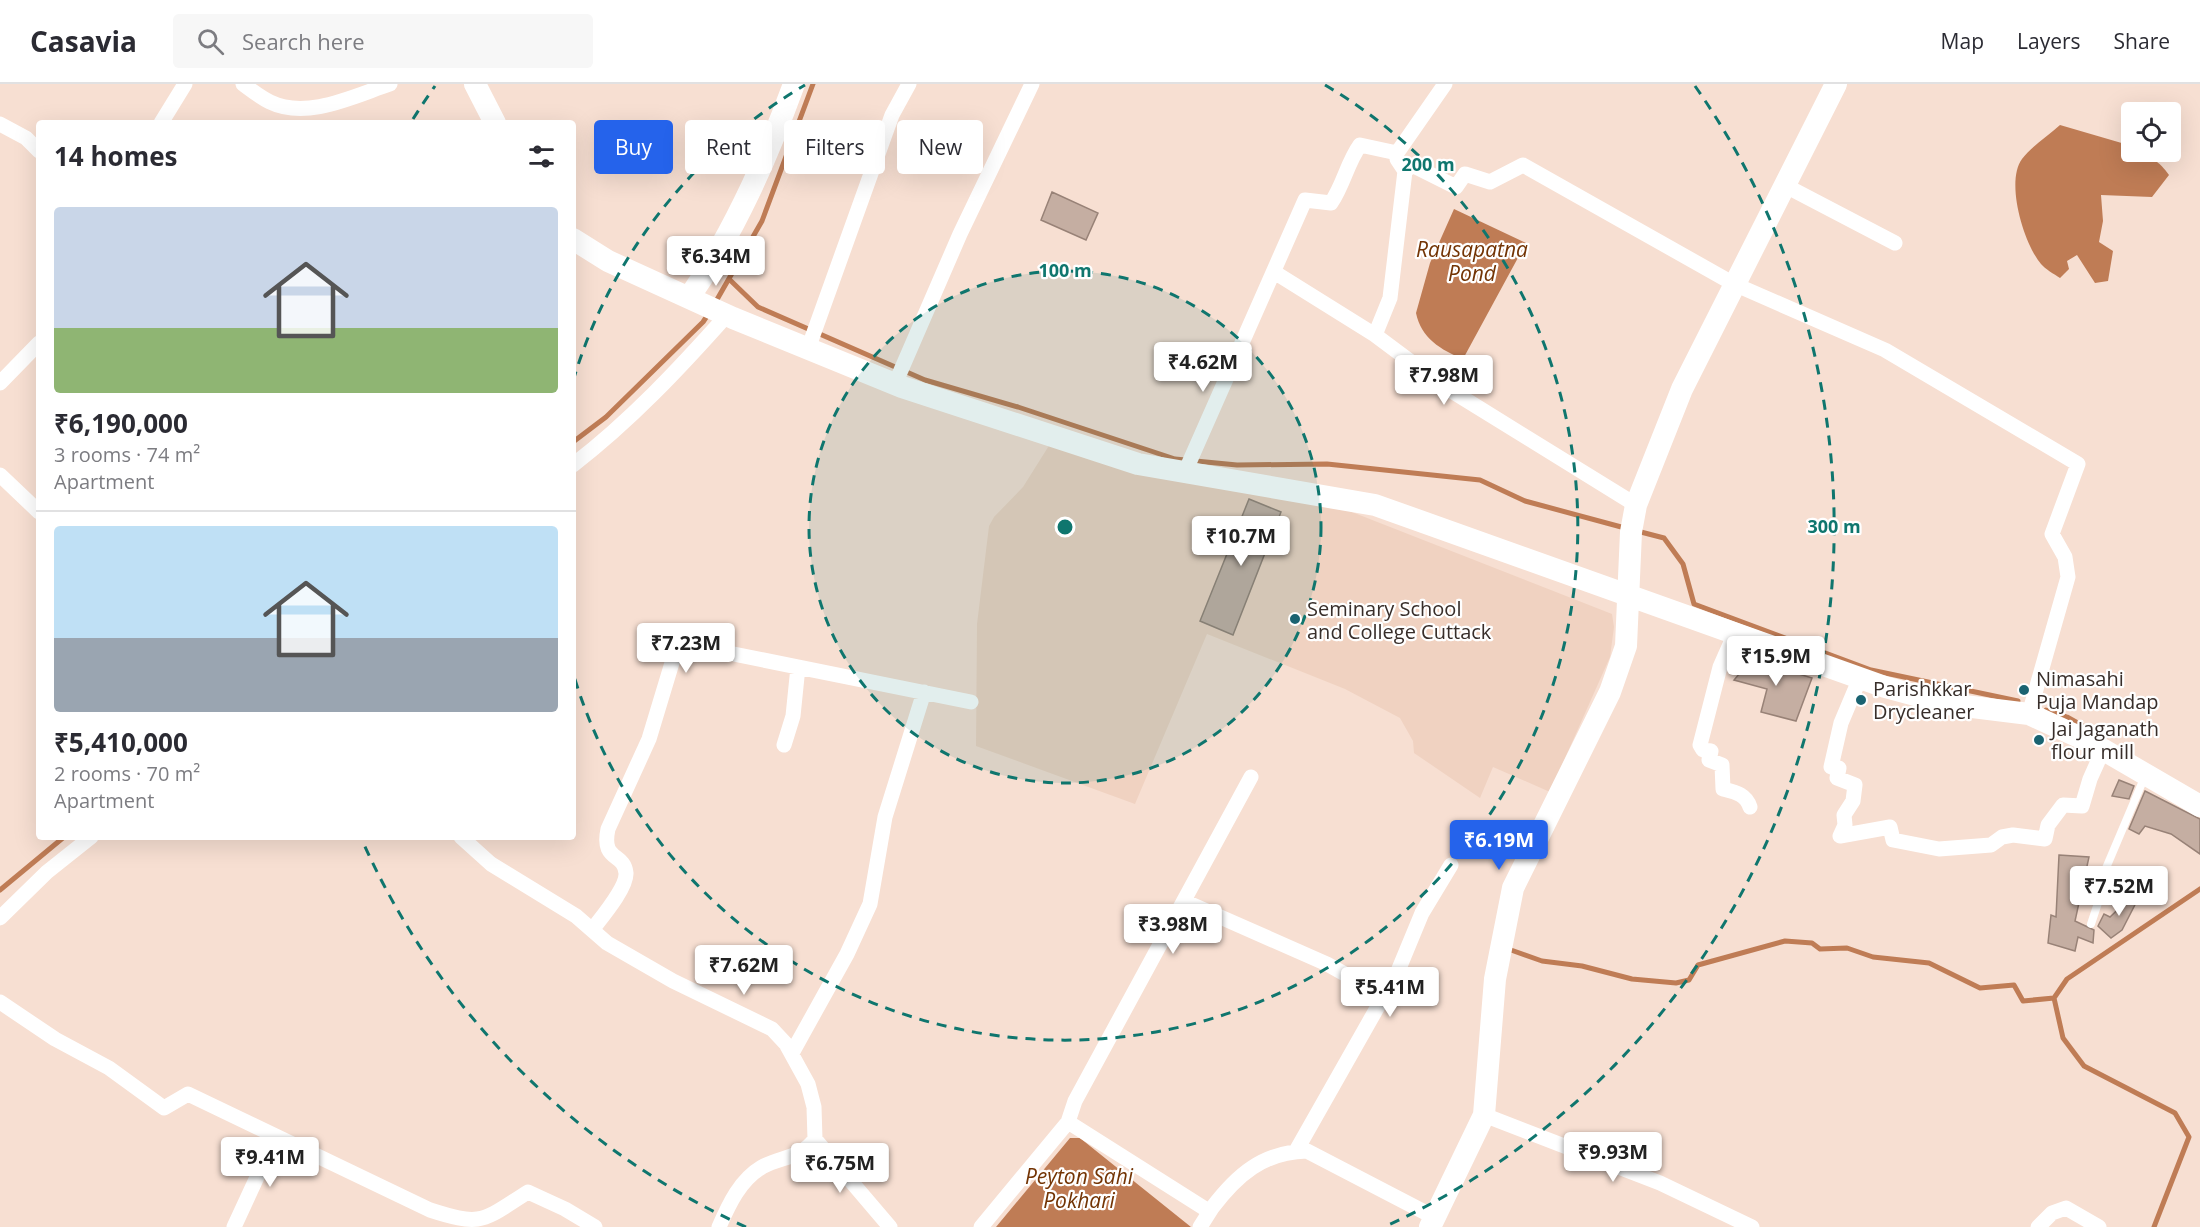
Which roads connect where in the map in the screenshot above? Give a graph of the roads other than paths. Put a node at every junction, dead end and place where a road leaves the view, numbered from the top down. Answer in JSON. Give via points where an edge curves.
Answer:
{"nodes":[{"id":1,"x":185,"y":84,"type":"edge"},
{"id":2,"x":243,"y":84,"type":"edge"},
{"id":3,"x":390,"y":84,"type":"edge"},
{"id":4,"x":475,"y":84,"type":"edge"},
{"id":5,"x":794,"y":84,"type":"edge"},
{"id":6,"x":909,"y":84,"type":"edge"},
{"id":7,"x":1032,"y":84,"type":"edge"},
{"id":8,"x":1445,"y":84,"type":"edge"},
{"id":9,"x":1836,"y":84,"type":"edge"},
{"id":10,"x":163,"y":120,"type":"edge"},
{"id":11,"x":493,"y":120,"type":"edge"},
{"id":12,"x":0,"y":124,"type":"edge"},
{"id":13,"x":36,"y":148,"type":"edge"},
{"id":14,"x":1397,"y":153,"type":"junction"},
{"id":15,"x":1405,"y":171,"type":"junction"},
{"id":16,"x":1784,"y":185,"type":"junction"},
{"id":17,"x":576,"y":241,"type":"edge"},
{"id":18,"x":1895,"y":243,"type":"dead end"},
{"id":19,"x":1274,"y":272,"type":"junction"},
{"id":20,"x":1734,"y":284,"type":"junction"},
{"id":21,"x":691,"y":297,"type":"junction"},
{"id":22,"x":724,"y":313,"type":"junction"},
{"id":23,"x":1375,"y":335,"type":"junction"},
{"id":24,"x":36,"y":347,"type":"edge"},
{"id":25,"x":808,"y":349,"type":"junction"},
{"id":26,"x":0,"y":382,"type":"edge"},
{"id":27,"x":895,"y":384,"type":"junction"},
{"id":28,"x":576,"y":463,"type":"edge"},
{"id":29,"x":1185,"y":472,"type":"junction"},
{"id":30,"x":0,"y":475,"type":"edge"},
{"id":31,"x":36,"y":509,"type":"edge"},
{"id":32,"x":1634,"y":520,"type":"junction"},
{"id":33,"x":1629,"y":596,"type":"junction"},
{"id":34,"x":1736,"y":633,"type":"junction"},
{"id":35,"x":798,"y":667,"type":"junction"},
{"id":36,"x":1860,"y":678,"type":"junction"},
{"id":37,"x":924,"y":692,"type":"junction"},
{"id":38,"x":971,"y":702,"type":"dead end"},
{"id":39,"x":2029,"y":714,"type":"junction"},
{"id":40,"x":784,"y":745,"type":"dead end"},
{"id":41,"x":2103,"y":750,"type":"junction"},
{"id":42,"x":2146,"y":774,"type":"junction"},
{"id":43,"x":1251,"y":777,"type":"dead end"},
{"id":44,"x":2200,"y":806,"type":"edge"},
{"id":45,"x":1750,"y":807,"type":"dead end"},
{"id":46,"x":88,"y":840,"type":"edge"},
{"id":47,"x":464,"y":840,"type":"edge"},
{"id":48,"x":1451,"y":865,"type":"dead end"},
{"id":49,"x":1184,"y":901,"type":"junction"},
{"id":50,"x":0,"y":918,"type":"edge"},
{"id":51,"x":2091,"y":924,"type":"dead end"},
{"id":52,"x":592,"y":930,"type":"junction"},
{"id":53,"x":1384,"y":996,"type":"junction"},
{"id":54,"x":0,"y":1002,"type":"edge"},
{"id":55,"x":792,"y":1053,"type":"junction"},
{"id":56,"x":1484,"y":1115,"type":"junction"},
{"id":57,"x":1068,"y":1122,"type":"junction"},
{"id":58,"x":276,"y":1136,"type":"junction"},
{"id":59,"x":815,"y":1139,"type":"junction"},
{"id":60,"x":1296,"y":1151,"type":"junction"},
{"id":61,"x":1212,"y":1208,"type":"junction"},
{"id":62,"x":1432,"y":1222,"type":"edge"},
{"id":63,"x":234,"y":1227,"type":"edge"},
{"id":64,"x":595,"y":1227,"type":"edge"},
{"id":65,"x":719,"y":1227,"type":"edge"},
{"id":66,"x":890,"y":1227,"type":"edge"},
{"id":67,"x":981,"y":1227,"type":"edge"},
{"id":68,"x":1200,"y":1227,"type":"edge"},
{"id":69,"x":1752,"y":1227,"type":"edge"},
{"id":70,"x":2038,"y":1227,"type":"edge"},
{"id":71,"x":2099,"y":1227,"type":"edge"}],
"edges":[{"from":1,"to":10,"type":"street"},
{"from":2,"to":3,"type":"street","via":[[271,103],[298,109],[331,105]]},
{"from":4,"to":11,"type":"street"},
{"from":5,"to":21,"type":"street","via":[[761,167]]},
{"from":6,"to":25,"type":"street","via":[[891,115]]},
{"from":7,"to":27,"type":"street","via":[[960,234]]},
{"from":8,"to":14,"type":"street"},
{"from":9,"to":16,"type":"street"},
{"from":12,"to":13,"type":"street"},
{"from":14,"to":15,"type":"street"},
{"from":14,"to":19,"type":"street","via":[[1360,145],[1330,203],[1305,200]]},
{"from":15,"to":20,"type":"street","via":[[1416,167],[1456,187],[1465,174],[1490,182],[1523,165]]},
{"from":15,"to":23,"type":"street","via":[[1390,298]]},
{"from":16,"to":18,"type":"street"},
{"from":16,"to":20,"type":"street"},
{"from":17,"to":21,"type":"street","via":[[608,261]]},
{"from":19,"to":23,"type":"street"},
{"from":19,"to":29,"type":"street"},
{"from":20,"to":32,"type":"street","via":[[1682,389]]},
{"from":20,"to":39,"type":"street","via":[[1885,350],[2078,464],[2052,534],[2065,557],[2068,577]]},
{"from":21,"to":22,"type":"street"},
{"from":22,"to":25,"type":"street"},
{"from":22,"to":28,"type":"street","via":[[642,405]]},
{"from":23,"to":32,"type":"street"},
{"from":24,"to":26,"type":"street"},
{"from":25,"to":27,"type":"street"},
{"from":27,"to":29,"type":"street","via":[[1138,464]]},
{"from":29,"to":33,"type":"street","via":[[1375,505]]},
{"from":30,"to":31,"type":"street"},
{"from":32,"to":33,"type":"street"},
{"from":33,"to":34,"type":"street"},
{"from":33,"to":56,"type":"street","via":[[1626,646],[1610,692],[1513,888],[1495,979]]},
{"from":34,"to":36,"type":"street"},
{"from":34,"to":45,"type":"street","via":[[1719,666],[1701,745],[1703,750],[1711,751],[1709,760],[1722,765],[1723,789],[1739,793]]},
{"from":35,"to":37,"type":"street"},
{"from":35,"to":40,"type":"street","via":[[793,716]]},
{"from":35,"to":52,"type":"street","via":[[689,645],[675,653],[649,739],[608,829],[607,850],[623,865],[626,874],[622,887]]},
{"from":36,"to":39,"type":"street","via":[[1948,704]]},
{"from":36,"to":41,"type":"street","via":[[1841,723],[1831,767],[1839,768],[1837,778],[1855,785],[1840,836],[1890,828],[1893,840],[1940,849],[1991,845],[2013,835],[2045,839],[2048,825],[2063,805],[2082,806]]},
{"from":37,"to":38,"type":"street"},
{"from":37,"to":55,"type":"street","via":[[885,817],[870,903],[847,954]]},
{"from":39,"to":41,"type":"street"},
{"from":41,"to":42,"type":"street"},
{"from":42,"to":44,"type":"street"},
{"from":42,"to":51,"type":"lane","via":[[2098,887]]},
{"from":43,"to":49,"type":"street"},
{"from":46,"to":50,"type":"street"},
{"from":47,"to":52,"type":"street","via":[[491,864],[544,894]]},
{"from":48,"to":53,"type":"street","via":[[1422,913]]},
{"from":49,"to":53,"type":"street","via":[[1327,964]]},
{"from":49,"to":57,"type":"street","via":[[1075,1101]]},
{"from":52,"to":55,"type":"street","via":[[640,964],[772,1029]]},
{"from":53,"to":60,"type":"street"},
{"from":54,"to":58,"type":"street","via":[[109,1068],[164,1108],[188,1094]]},
{"from":55,"to":59,"type":"street","via":[[808,1084],[814,1107]]},
{"from":56,"to":62,"type":"street"},
{"from":56,"to":69,"type":"street","via":[[1660,1184]]},
{"from":57,"to":61,"type":"street","via":[[1207,1210]]},
{"from":57,"to":67,"type":"street"},
{"from":58,"to":63,"type":"street"},
{"from":58,"to":64,"type":"street","via":[[430,1210],[463,1221],[485,1219],[528,1192]]},
{"from":59,"to":65,"type":"street","via":[[807,1150],[762,1167],[742,1184]]},
{"from":59,"to":66,"type":"street"},
{"from":60,"to":61,"type":"street","via":[[1254,1165],[1233,1181]]},
{"from":60,"to":62,"type":"street","via":[[1307,1151]]},
{"from":61,"to":68,"type":"street"},
{"from":70,"to":71,"type":"street","via":[[2052,1213],[2066,1208]]}]}
